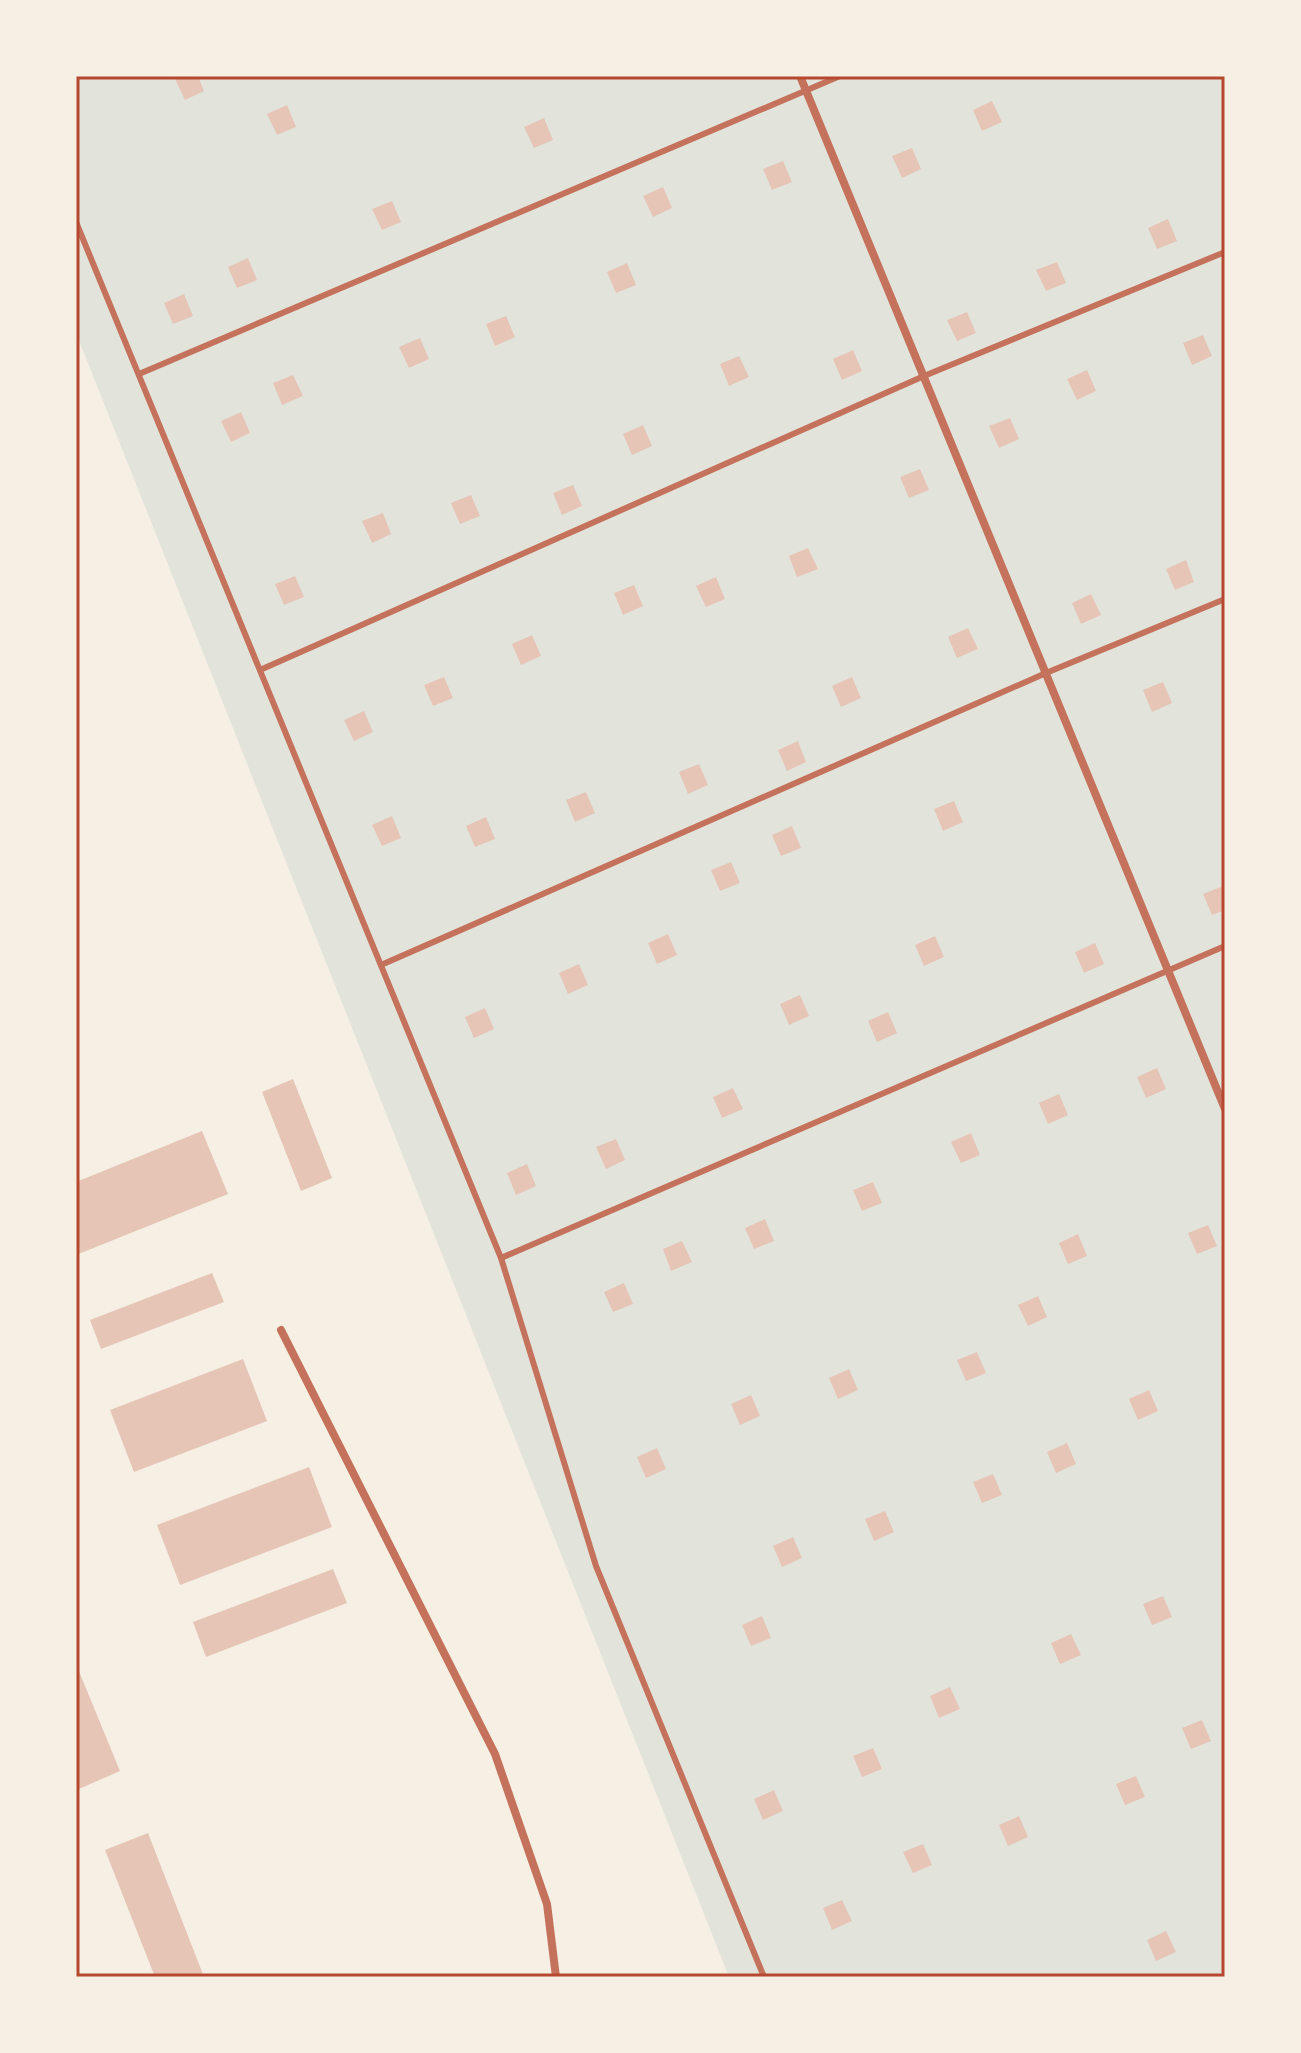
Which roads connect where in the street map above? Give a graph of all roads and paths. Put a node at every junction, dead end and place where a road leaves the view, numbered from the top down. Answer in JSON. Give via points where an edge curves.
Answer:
{"nodes":[{"id":1,"x":800,"y":76,"type":"edge"},
{"id":2,"x":840,"y":76,"type":"edge"},
{"id":3,"x":806,"y":90,"type":"junction"},
{"id":4,"x":76,"y":222,"type":"edge"},
{"id":5,"x":1225,"y":252,"type":"edge"},
{"id":6,"x":139,"y":374,"type":"junction"},
{"id":7,"x":924,"y":376,"type":"junction"},
{"id":8,"x":1225,"y":599,"type":"edge"},
{"id":9,"x":260,"y":670,"type":"junction"},
{"id":10,"x":1046,"y":673,"type":"junction"},
{"id":11,"x":1225,"y":946,"type":"edge"},
{"id":12,"x":381,"y":965,"type":"junction"},
{"id":13,"x":1168,"y":971,"type":"junction"},
{"id":14,"x":1225,"y":1109,"type":"edge"},
{"id":15,"x":501,"y":1258,"type":"junction"},
{"id":16,"x":281,"y":1330,"type":"dead end"},
{"id":17,"x":556,"y":1977,"type":"edge"},
{"id":18,"x":764,"y":1977,"type":"edge"}],
"edges":[{"from":1,"to":3,"type":"street"},
{"from":2,"to":3,"type":"lane"},
{"from":3,"to":6,"type":"lane"},
{"from":3,"to":7,"type":"street"},
{"from":4,"to":6,"type":"lane"},
{"from":5,"to":7,"type":"lane"},
{"from":6,"to":9,"type":"lane"},
{"from":7,"to":9,"type":"lane"},
{"from":7,"to":10,"type":"street"},
{"from":8,"to":10,"type":"lane"},
{"from":9,"to":12,"type":"lane"},
{"from":10,"to":12,"type":"lane"},
{"from":10,"to":13,"type":"street"},
{"from":11,"to":13,"type":"lane"},
{"from":12,"to":15,"type":"lane"},
{"from":13,"to":14,"type":"street"},
{"from":13,"to":15,"type":"lane"},
{"from":15,"to":18,"type":"lane","via":[[596,1566]]},
{"from":16,"to":17,"type":"street","via":[[495,1754],[547,1904]]}]}
